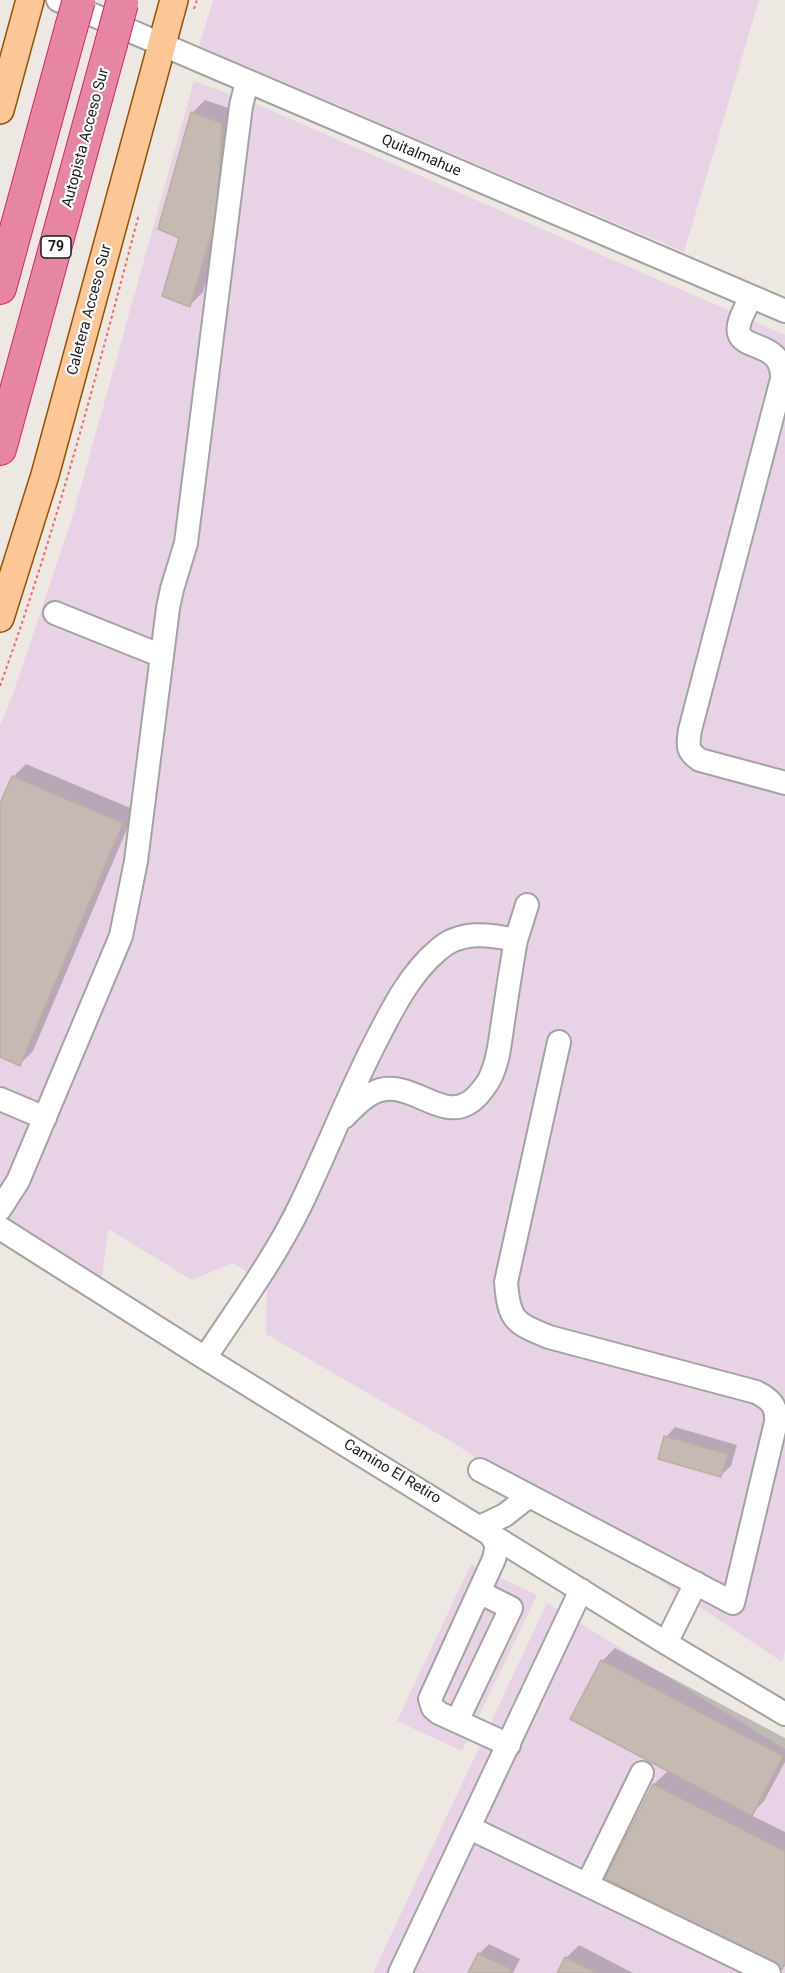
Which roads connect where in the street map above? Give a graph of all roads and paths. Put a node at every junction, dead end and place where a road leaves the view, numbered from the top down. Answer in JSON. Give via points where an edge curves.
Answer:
{"nodes":[{"id":1,"x":30,"y":0,"type":"edge"},
{"id":2,"x":58,"y":0,"type":"edge"},
{"id":3,"x":174,"y":0,"type":"edge"},
{"id":4,"x":123,"y":2,"type":"edge"},
{"id":5,"x":75,"y":14,"type":"edge"},
{"id":6,"x":162,"y":45,"type":"junction"},
{"id":7,"x":5,"y":66,"type":"edge"},
{"id":8,"x":247,"y":82,"type":"junction"},
{"id":9,"x":0,"y":110,"type":"edge"},
{"id":10,"x":0,"y":288,"type":"edge"},
{"id":11,"x":751,"y":297,"type":"junction"},
{"id":12,"x":785,"y":311,"type":"edge"},
{"id":13,"x":0,"y":449,"type":"edge"},
{"id":14,"x":55,"y":613,"type":"dead end"},
{"id":15,"x":0,"y":618,"type":"edge"},
{"id":16,"x":162,"y":656,"type":"junction"},
{"id":17,"x":785,"y":783,"type":"edge"},
{"id":18,"x":526,"y":905,"type":"dead end"},
{"id":19,"x":516,"y":940,"type":"junction"},
{"id":20,"x":559,"y":1042,"type":"dead end"},
{"id":21,"x":0,"y":1099,"type":"edge"},
{"id":22,"x":45,"y":1118,"type":"junction"},
{"id":23,"x":338,"y":1122,"type":"junction"},
{"id":24,"x":0,"y":1209,"type":"edge"},
{"id":25,"x":0,"y":1228,"type":"edge"},
{"id":26,"x":205,"y":1358,"type":"junction"},
{"id":27,"x":781,"y":1410,"type":"edge"},
{"id":28,"x":480,"y":1470,"type":"dead end"},
{"id":29,"x":529,"y":1496,"type":"junction"},
{"id":30,"x":484,"y":1529,"type":"junction"},
{"id":31,"x":696,"y":1583,"type":"junction"},
{"id":32,"x":581,"y":1590,"type":"junction"},
{"id":33,"x":479,"y":1592,"type":"junction"},
{"id":34,"x":666,"y":1643,"type":"junction"},
{"id":35,"x":785,"y":1714,"type":"edge"},
{"id":36,"x":457,"y":1721,"type":"junction"},
{"id":37,"x":509,"y":1745,"type":"junction"},
{"id":38,"x":642,"y":1773,"type":"dead end"},
{"id":39,"x":470,"y":1828,"type":"junction"},
{"id":40,"x":587,"y":1884,"type":"junction"},
{"id":41,"x":400,"y":1973,"type":"edge"},
{"id":42,"x":769,"y":1973,"type":"edge"}],
"edges":[{"from":1,"to":7,"type":"main road"},
{"from":2,"to":6,"type":"street","name":"Quitalmahue"},
{"from":3,"to":6,"type":"main road","name":"Caletera Acceso Sur"},
{"from":4,"to":13,"type":"highway","name":"Autopista Acceso Sur","number":"79","bridge":true},
{"from":5,"to":10,"type":"highway"},
{"from":6,"to":8,"type":"street","name":"Quitalmahue"},
{"from":6,"to":15,"type":"main road","name":"Caletera Acceso Sur","via":[[42,486]]},
{"from":7,"to":9,"type":"main road"},
{"from":8,"to":11,"type":"street","name":"Quitalmahue"},
{"from":8,"to":16,"type":"street","via":[[186,543],[172,589]]},
{"from":11,"to":12,"type":"street","name":"Quitalmahue"},
{"from":11,"to":17,"type":"street","via":[[739,333],[777,359],[782,379],[688,746],[700,760]]},
{"from":14,"to":16,"type":"street"},
{"from":16,"to":22,"type":"street","via":[[136,861],[121,936]]},
{"from":18,"to":19,"type":"street"},
{"from":19,"to":23,"type":"street","via":[[475,934],[459,938],[440,948],[417,969],[395,1003]]},
{"from":19,"to":23,"type":"street","via":[[498,1052],[491,1077],[471,1102],[442,1107],[409,1091],[379,1090]]},
{"from":20,"to":27,"type":"street","via":[[506,1282],[514,1319],[549,1337],[756,1392]]},
{"from":21,"to":22,"type":"street"},
{"from":22,"to":24,"type":"street","via":[[18,1181]]},
{"from":23,"to":26,"type":"street","via":[[299,1207]]},
{"from":25,"to":26,"type":"street","name":"Camino El Retiro"},
{"from":26,"to":30,"type":"street","name":"Camino El Retiro"},
{"from":27,"to":31,"type":"street","via":[[733,1603]]},
{"from":28,"to":29,"type":"street"},
{"from":29,"to":30,"type":"street"},
{"from":29,"to":31,"type":"street"},
{"from":30,"to":32,"type":"street","name":"Camino El Retiro"},
{"from":30,"to":33,"type":"street","via":[[497,1545]]},
{"from":31,"to":34,"type":"street"},
{"from":32,"to":34,"type":"street","name":"Camino El Retiro"},
{"from":32,"to":37,"type":"street"},
{"from":33,"to":36,"type":"street","via":[[430,1699],[433,1708]]},
{"from":33,"to":36,"type":"street","via":[[511,1608]]},
{"from":34,"to":35,"type":"street","name":"Camino El Retiro"},
{"from":36,"to":37,"type":"street"},
{"from":37,"to":39,"type":"street"},
{"from":38,"to":40,"type":"street"},
{"from":39,"to":40,"type":"street"},
{"from":39,"to":41,"type":"street"},
{"from":40,"to":42,"type":"street"}]}
